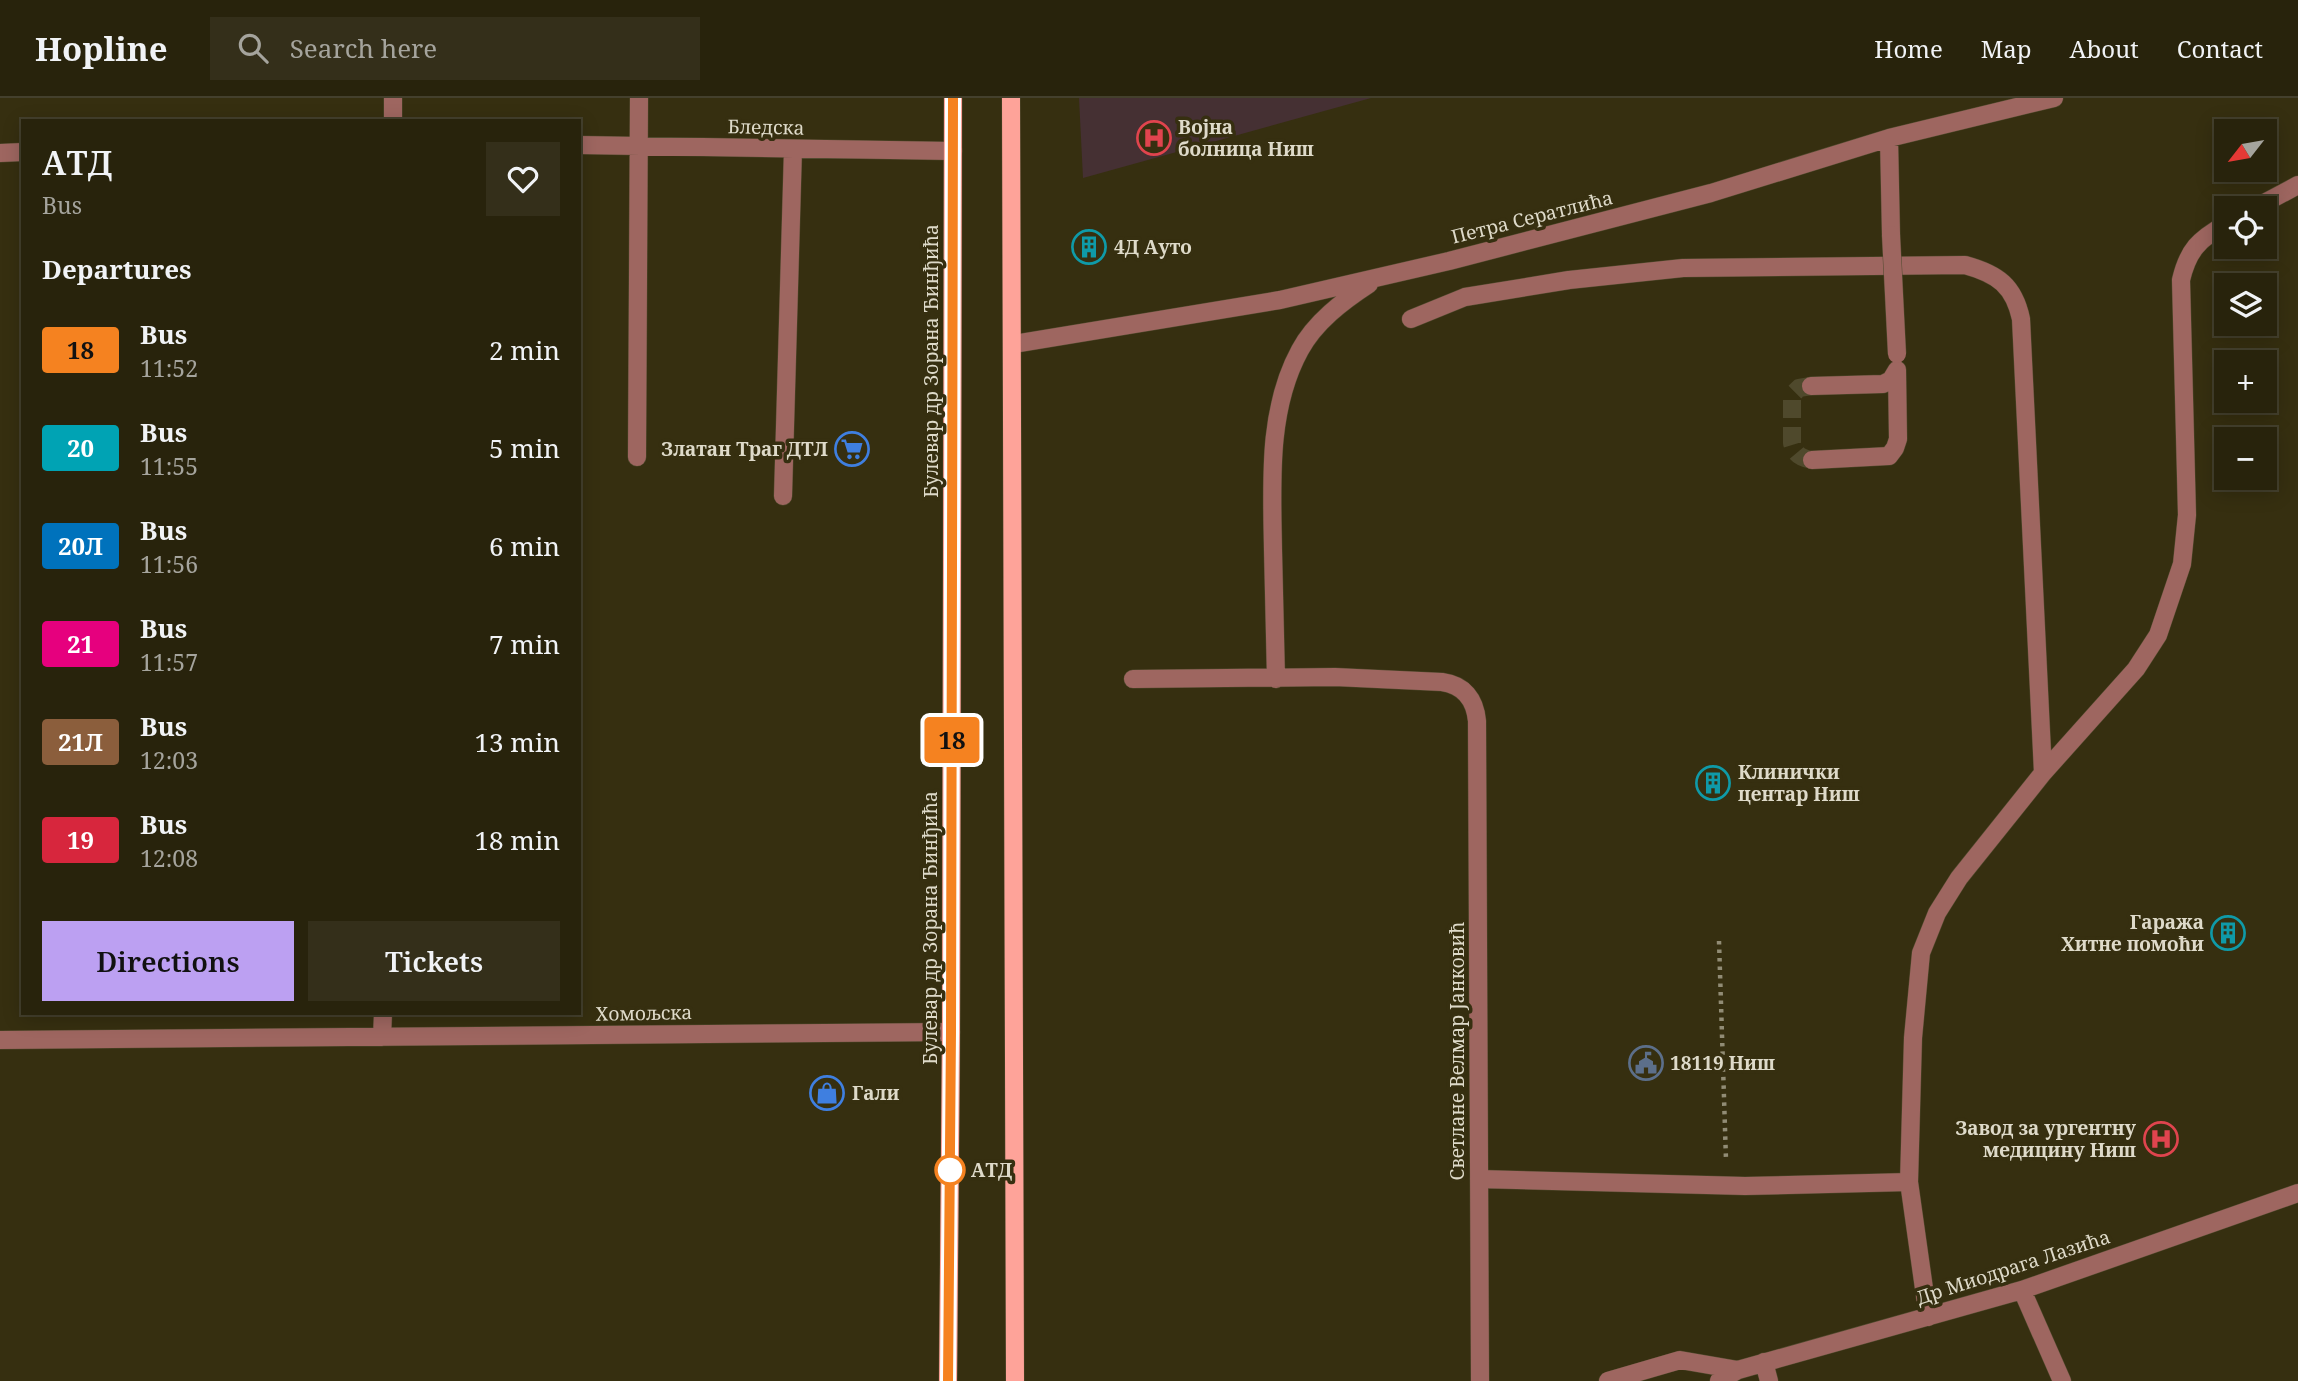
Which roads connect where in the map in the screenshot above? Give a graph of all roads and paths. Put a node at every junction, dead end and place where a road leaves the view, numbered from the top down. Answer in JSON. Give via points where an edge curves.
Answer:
{"nodes":[{"id":1,"x":393,"y":98,"type":"edge"},
{"id":2,"x":639,"y":98,"type":"edge"},
{"id":3,"x":953,"y":98,"type":"edge"},
{"id":4,"x":1011,"y":98,"type":"edge"},
{"id":5,"x":2054,"y":98,"type":"edge"},
{"id":6,"x":393,"y":119,"type":"edge"},
{"id":7,"x":1888,"y":138,"type":"junction"},
{"id":8,"x":581,"y":145,"type":"edge"},
{"id":9,"x":639,"y":146,"type":"junction"},
{"id":10,"x":793,"y":149,"type":"junction"},
{"id":11,"x":953,"y":150,"type":"junction"},
{"id":12,"x":21,"y":152,"type":"edge"},
{"id":13,"x":0,"y":153,"type":"edge"},
{"id":14,"x":2298,"y":185,"type":"edge"},
{"id":15,"x":2277,"y":196,"type":"edge"},
{"id":16,"x":2214,"y":232,"type":"edge"},
{"id":17,"x":1381,"y":276,"type":"junction"},
{"id":18,"x":1411,"y":318,"type":"dead end"},
{"id":19,"x":1013,"y":344,"type":"junction"},
{"id":20,"x":1897,"y":362,"type":"junction"},
{"id":21,"x":1811,"y":386,"type":"dead end"},
{"id":22,"x":637,"y":457,"type":"dead end"},
{"id":23,"x":1812,"y":460,"type":"dead end"},
{"id":24,"x":783,"y":496,"type":"dead end"},
{"id":25,"x":1276,"y":678,"type":"junction"},
{"id":26,"x":1133,"y":679,"type":"dead end"},
{"id":27,"x":2043,"y":773,"type":"junction"},
{"id":28,"x":1719,"y":941,"type":"dead end"},
{"id":29,"x":383,"y":1015,"type":"edge"},
{"id":30,"x":951,"y":1032,"type":"junction"},
{"id":31,"x":382,"y":1037,"type":"junction"},
{"id":32,"x":0,"y":1041,"type":"edge"},
{"id":33,"x":1723,"y":1065,"type":"junction"},
{"id":34,"x":1671,"y":1066,"type":"dead end"},
{"id":35,"x":1479,"y":1179,"type":"junction"},
{"id":36,"x":1909,"y":1182,"type":"junction"},
{"id":37,"x":1727,"y":1186,"type":"junction"},
{"id":38,"x":2298,"y":1193,"type":"edge"},
{"id":39,"x":2022,"y":1290,"type":"junction"},
{"id":40,"x":1928,"y":1317,"type":"junction"},
{"id":41,"x":1764,"y":1362,"type":"junction"},
{"id":42,"x":1738,"y":1370,"type":"junction"},
{"id":43,"x":948,"y":1381,"type":"edge"},
{"id":44,"x":1015,"y":1381,"type":"edge"},
{"id":45,"x":1480,"y":1381,"type":"edge"},
{"id":46,"x":1608,"y":1381,"type":"edge"},
{"id":47,"x":1719,"y":1381,"type":"edge"},
{"id":48,"x":1769,"y":1381,"type":"edge"},
{"id":49,"x":2062,"y":1381,"type":"edge"}],
"edges":[{"from":1,"to":6,"type":"street"},
{"from":2,"to":9,"type":"street"},
{"from":3,"to":11,"type":"main road","name":"Булевар др Зорана Ђинђића"},
{"from":4,"to":19,"type":"main road"},
{"from":5,"to":7,"type":"street","name":"Петра Сератлића"},
{"from":7,"to":17,"type":"street","name":"Петра Сератлића","via":[[1711,193]]},
{"from":7,"to":20,"type":"street","bridge":true},
{"from":8,"to":9,"type":"street","name":"Бледска"},
{"from":9,"to":10,"type":"street","name":"Бледска"},
{"from":9,"to":22,"type":"street"},
{"from":10,"to":11,"type":"street","name":"Бледска"},
{"from":10,"to":24,"type":"street"},
{"from":11,"to":30,"type":"main road","name":"Булевар др Зорана Ђинђића"},
{"from":12,"to":13,"type":"street"},
{"from":14,"to":15,"type":"street"},
{"from":16,"to":27,"type":"street","via":[[2190,253],[2181,280],[2187,515],[2182,564],[2170,603],[2158,635],[2136,669]]},
{"from":17,"to":19,"type":"street","name":"Петра Сератлића","via":[[1280,300]]},
{"from":17,"to":25,"type":"street","via":[[1347,298],[1310,335],[1294,363],[1279,410],[1272,473]]},
{"from":18,"to":27,"type":"street","via":[[1465,297],[1683,268],[1965,265],[2003,282],[2017,300],[2021,319]]},
{"from":19,"to":44,"type":"main road"},
{"from":20,"to":21,"type":"street","via":[[1891,380],[1883,384]]},
{"from":20,"to":23,"type":"street","via":[[1898,439],[1889,456]]},
{"from":25,"to":26,"type":"street"},
{"from":25,"to":35,"type":"street","name":"Светлане Велмар Јанковић","via":[[1451,683],[1474,703]]},
{"from":27,"to":36,"type":"street","via":[[1959,878],[1937,913],[1921,953],[1913,1038]]},
{"from":28,"to":33,"type":"path"},
{"from":29,"to":31,"type":"street"},
{"from":30,"to":31,"type":"street","name":"Хомољска"},
{"from":30,"to":43,"type":"main road","name":"Булевар др Зорана Ђинђића"},
{"from":31,"to":32,"type":"street","name":"Хомољска"},
{"from":33,"to":34,"type":"path"},
{"from":33,"to":37,"type":"path"},
{"from":35,"to":37,"type":"street"},
{"from":35,"to":45,"type":"street","name":"Светлане Велмар Јанковић"},
{"from":36,"to":37,"type":"street"},
{"from":36,"to":40,"type":"street"},
{"from":38,"to":39,"type":"street","name":"Др Миодрага Лазића"},
{"from":39,"to":40,"type":"street","name":"Др Миодрага Лазића"},
{"from":39,"to":49,"type":"street"},
{"from":40,"to":41,"type":"street","name":"Др Миодрага Лазића"},
{"from":41,"to":42,"type":"street","name":"Др Миодрага Лазића"},
{"from":41,"to":48,"type":"street"},
{"from":42,"to":46,"type":"street","name":"Др Миодрага Лазића","via":[[1680,1360]]},
{"from":42,"to":47,"type":"street","name":"Др Миодрага Лазића"}]}
